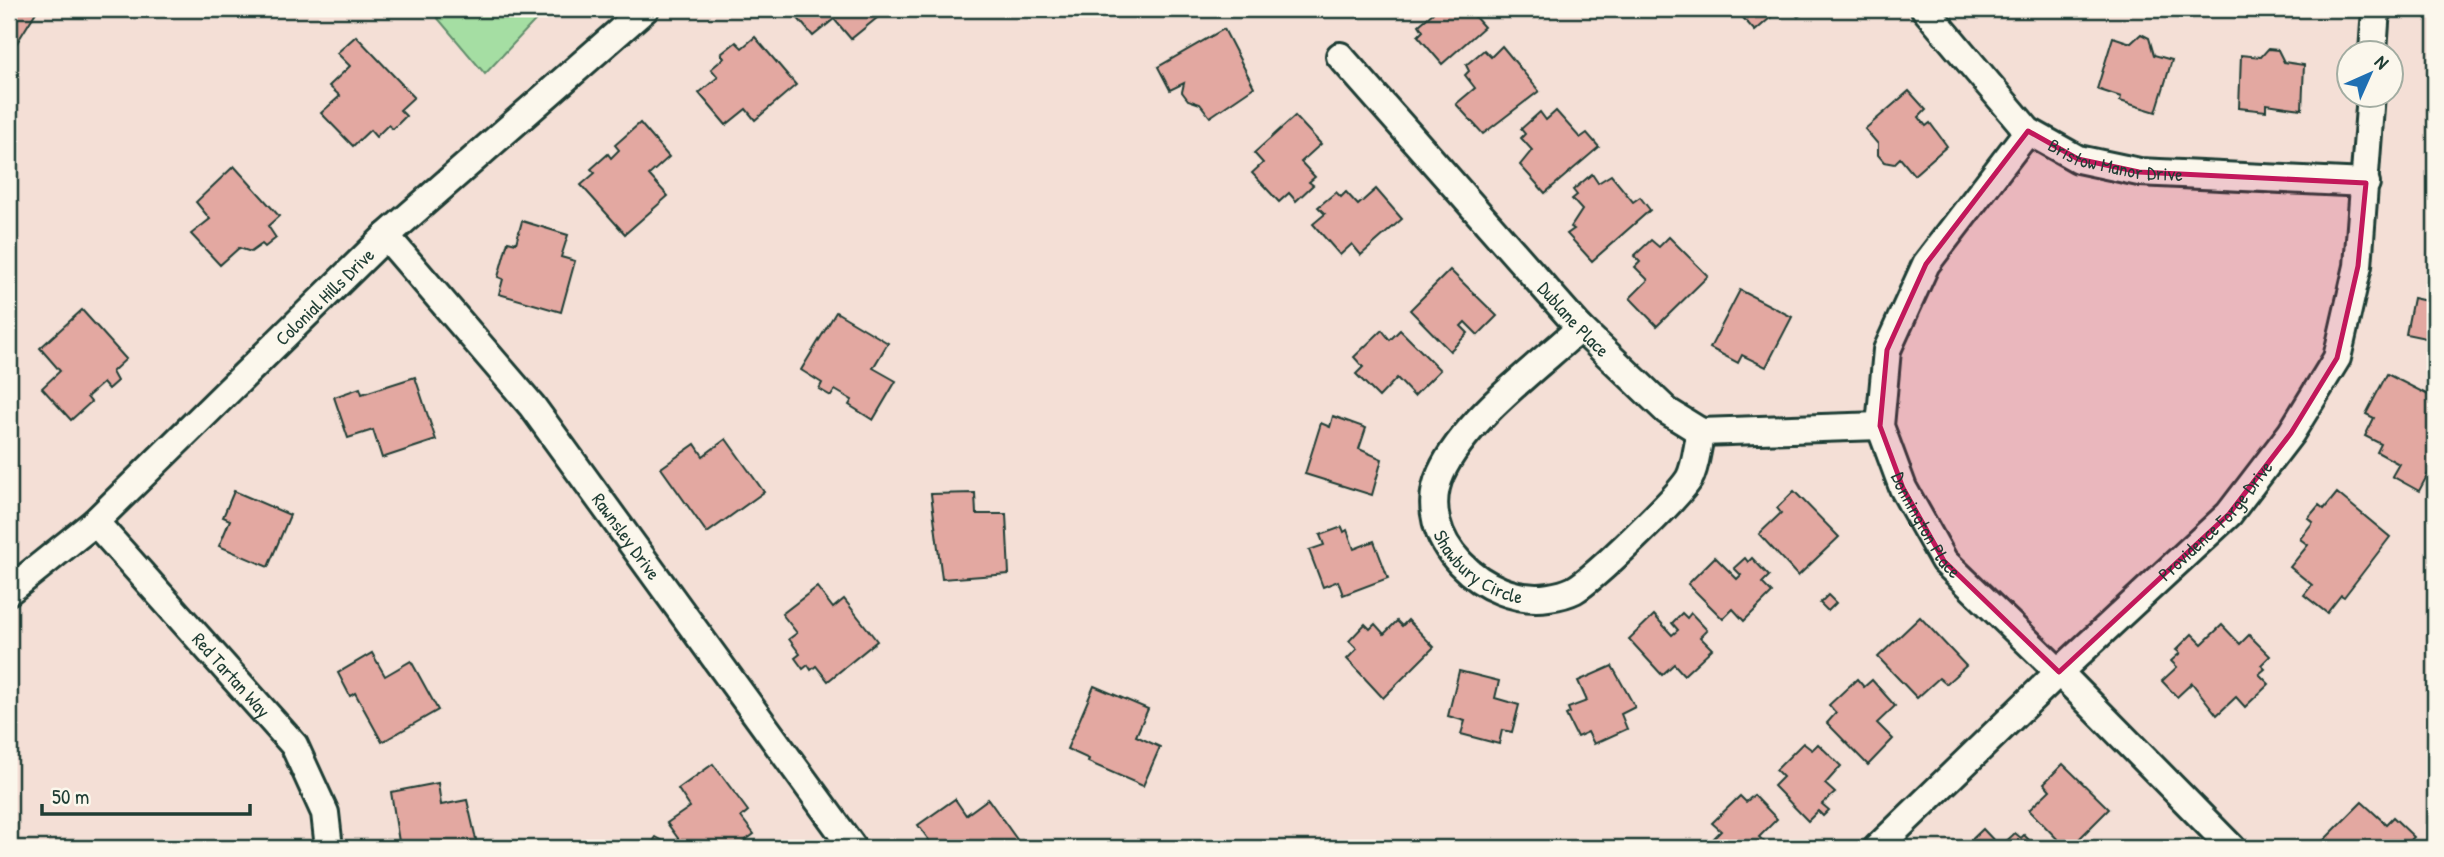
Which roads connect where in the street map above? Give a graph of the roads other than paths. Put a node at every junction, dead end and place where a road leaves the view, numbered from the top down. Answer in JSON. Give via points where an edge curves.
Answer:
{"nodes":[{"id":1,"x":645,"y":9,"type":"edge"},
{"id":2,"x":1925,"y":9,"type":"edge"},
{"id":3,"x":2375,"y":9,"type":"edge"},
{"id":4,"x":2374,"y":38,"type":"edge"},
{"id":5,"x":1340,"y":56,"type":"dead end"},
{"id":6,"x":2370,"y":108,"type":"edge"},
{"id":7,"x":2028,"y":131,"type":"junction"},
{"id":8,"x":2366,"y":183,"type":"junction"},
{"id":9,"x":386,"y":236,"type":"junction"},
{"id":10,"x":1580,"y":328,"type":"junction"},
{"id":11,"x":1880,"y":426,"type":"junction"},
{"id":12,"x":1700,"y":432,"type":"junction"},
{"id":13,"x":95,"y":522,"type":"junction"},
{"id":14,"x":9,"y":591,"type":"edge"},
{"id":15,"x":2059,"y":672,"type":"junction"},
{"id":16,"x":329,"y":848,"type":"edge"},
{"id":17,"x":853,"y":848,"type":"edge"},
{"id":18,"x":1877,"y":848,"type":"edge"},
{"id":19,"x":2232,"y":848,"type":"edge"}],
"edges":[{"from":1,"to":9,"type":"street","name":"Colonial Hills Drive"},
{"from":2,"to":7,"type":"street","name":"Bristow Manor Drive"},
{"from":3,"to":4,"type":"street"},
{"from":5,"to":10,"type":"street","name":"Dublane Place"},
{"from":6,"to":8,"type":"street","name":"Providence Forge Drive"},
{"from":7,"to":8,"type":"street","name":"Bristow Manor Drive","via":[[2078,159],[2139,172]]},
{"from":7,"to":11,"type":"street","name":"Donnington Place","via":[[1926,264],[1887,350]]},
{"from":8,"to":15,"type":"street","name":"Providence Forge Drive","via":[[2358,266],[2336,358],[2291,433],[2229,514]]},
{"from":9,"to":13,"type":"street","name":"Colonial Hills Drive"},
{"from":9,"to":17,"type":"street","name":"Rawnsley Drive","via":[[532,406]]},
{"from":10,"to":12,"type":"street","name":"Dublane Place","via":[[1667,411]]},
{"from":10,"to":12,"type":"street","name":"Shawbury Circle","via":[[1457,443],[1439,476],[1435,510],[1440,531],[1452,554],[1478,580],[1513,597],[1548,598],[1575,589],[1690,478]]},
{"from":11,"to":12,"type":"street"},
{"from":11,"to":15,"type":"street","name":"Donnington Place","via":[[1903,488],[1944,561]]},
{"from":13,"to":14,"type":"street","name":"Colonial Hills Drive"},
{"from":13,"to":16,"type":"street","name":"Red Tartan Way","via":[[294,745],[325,813]]},
{"from":15,"to":18,"type":"street","name":"Providence Forge Drive"},
{"from":15,"to":19,"type":"street","name":"Donnington Place"}]}
